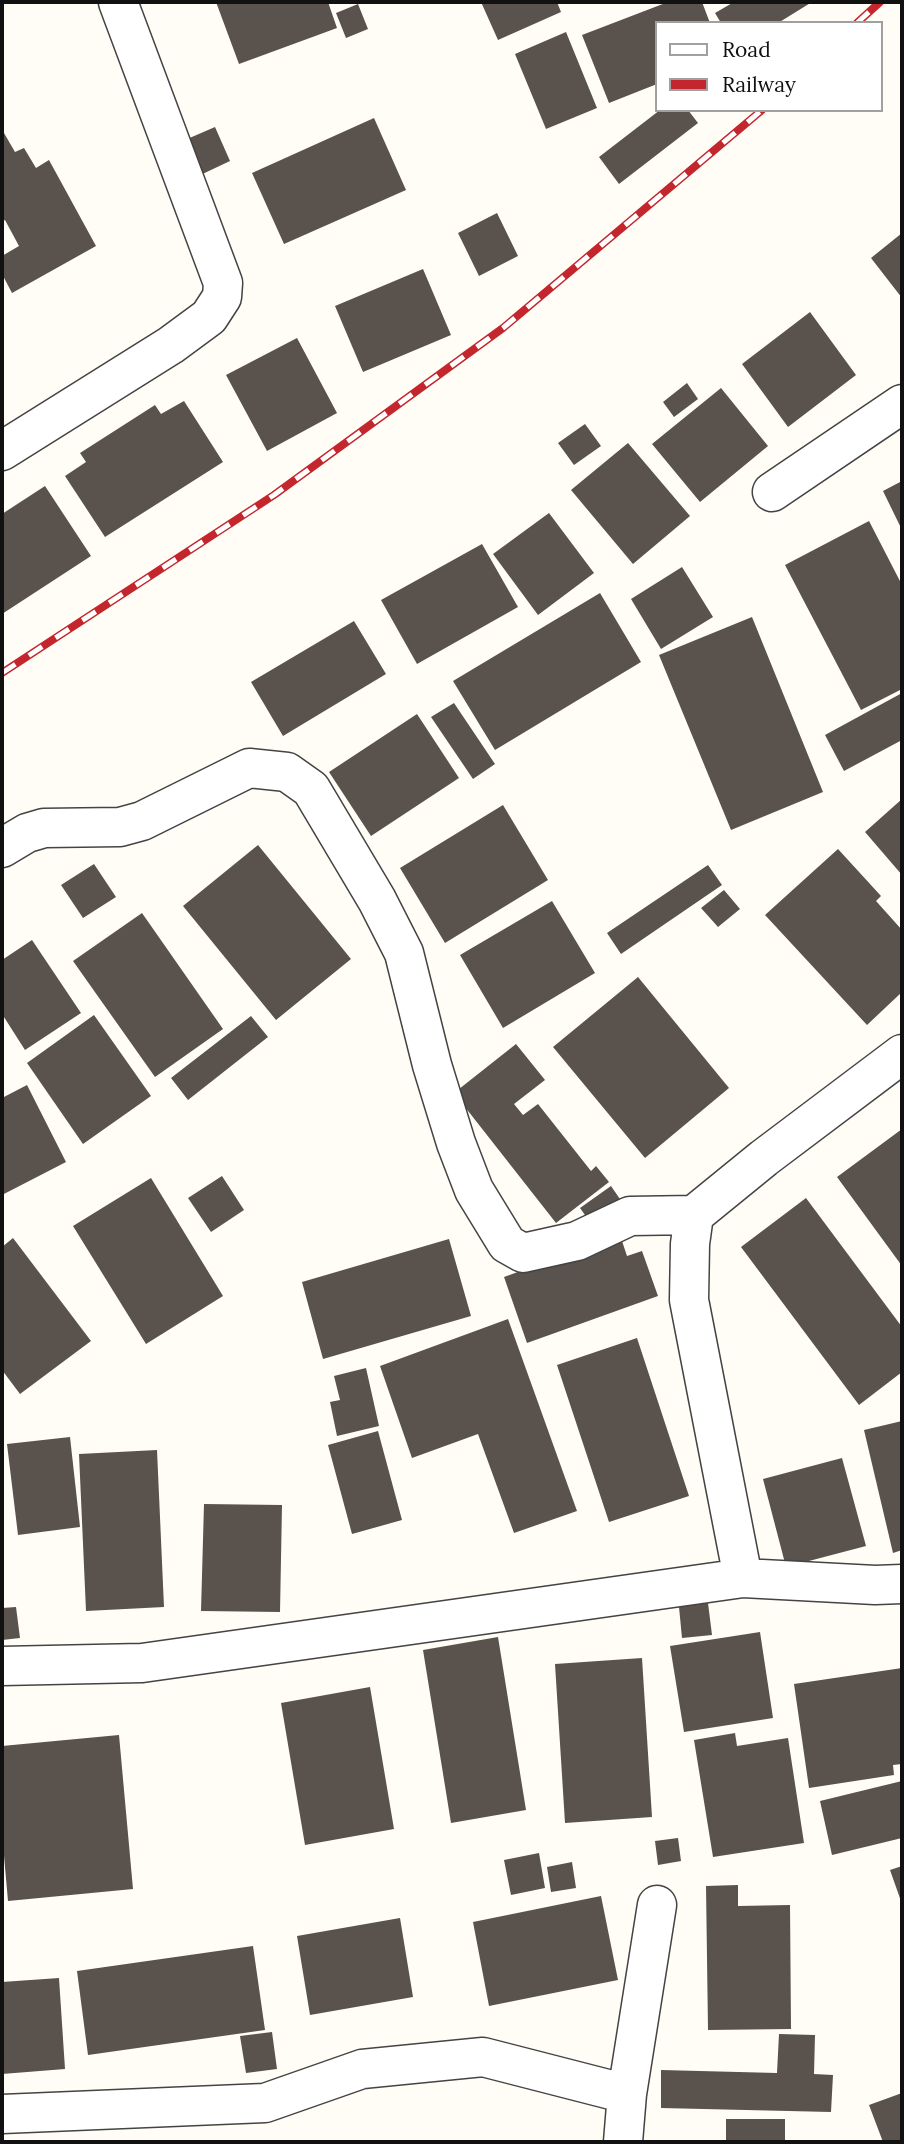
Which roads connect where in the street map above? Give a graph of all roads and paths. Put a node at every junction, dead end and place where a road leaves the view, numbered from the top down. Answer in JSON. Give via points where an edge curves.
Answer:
{"nodes":[{"id":1,"x":118,"y":2,"type":"edge"},
{"id":2,"x":902,"y":404,"type":"edge"},
{"id":3,"x":2,"y":451,"type":"edge"},
{"id":4,"x":772,"y":492,"type":"dead end"},
{"id":5,"x":2,"y":848,"type":"edge"},
{"id":6,"x":902,"y":1054,"type":"edge"},
{"id":7,"x":694,"y":1214,"type":"junction"},
{"id":8,"x":743,"y":1578,"type":"junction"},
{"id":9,"x":902,"y":1584,"type":"edge"},
{"id":10,"x":2,"y":1666,"type":"edge"},
{"id":11,"x":657,"y":1905,"type":"dead end"},
{"id":12,"x":627,"y":2094,"type":"junction"},
{"id":13,"x":2,"y":2115,"type":"edge"},
{"id":14,"x":623,"y":2142,"type":"edge"}],
"edges":[{"from":1,"to":3,"type":"street","via":[[223,283],[222,298],[209,317],[171,345]]},
{"from":2,"to":4,"type":"street"},
{"from":5,"to":7,"type":"street","via":[[44,828],[120,827],[142,821],[249,768],[287,772],[311,789],[404,953],[456,1143],[474,1190],[507,1244],[523,1253],[577,1241],[630,1216]]},
{"from":6,"to":7,"type":"street"},
{"from":7,"to":8,"type":"street","via":[[689,1300]]},
{"from":8,"to":9,"type":"street"},
{"from":8,"to":10,"type":"street","via":[[142,1663]]},
{"from":11,"to":12,"type":"street"},
{"from":12,"to":13,"type":"street","via":[[483,2057],[362,2069],[265,2103]]},
{"from":12,"to":14,"type":"street"}]}
